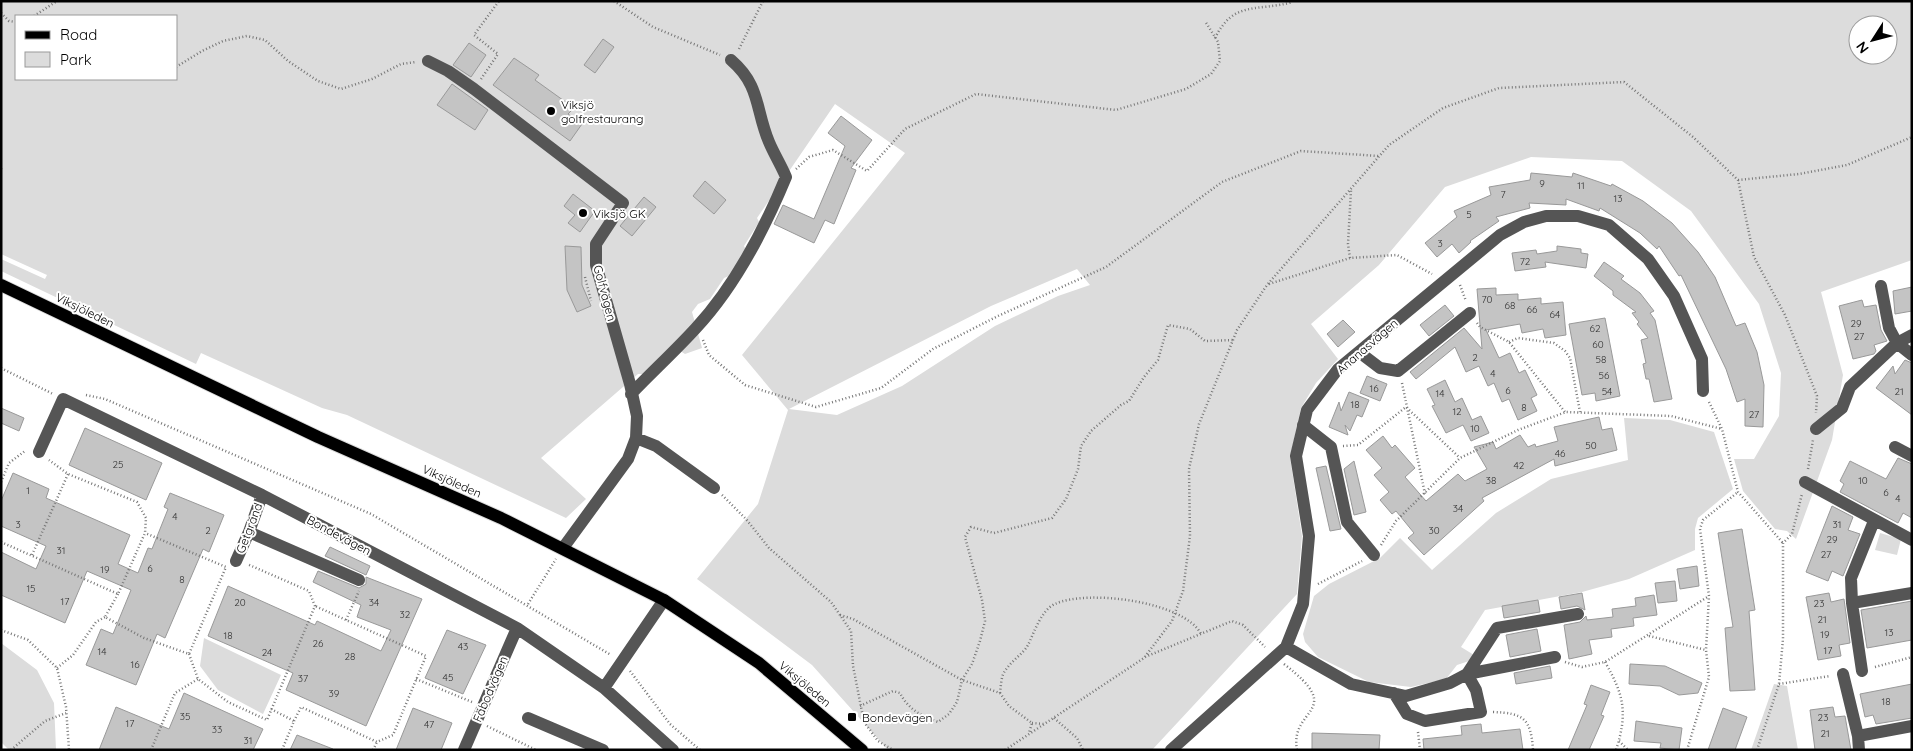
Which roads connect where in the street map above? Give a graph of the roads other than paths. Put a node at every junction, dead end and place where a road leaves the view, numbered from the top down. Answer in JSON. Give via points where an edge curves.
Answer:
{"nodes":[{"id":1,"x":731,"y":60,"type":"road end"},
{"id":2,"x":428,"y":61,"type":"road end"},
{"id":3,"x":1,"y":285,"type":"edge"},
{"id":4,"x":1881,"y":286,"type":"dead end"},
{"id":5,"x":1470,"y":313,"type":"road end"},
{"id":6,"x":1912,"y":335,"type":"edge"},
{"id":7,"x":1897,"y":343,"type":"junction"},
{"id":8,"x":1359,"y":352,"type":"junction"},
{"id":9,"x":1912,"y":355,"type":"edge"},
{"id":10,"x":1703,"y":391,"type":"road end"},
{"id":11,"x":631,"y":394,"type":"junction"},
{"id":12,"x":1303,"y":425,"type":"junction"},
{"id":13,"x":1816,"y":429,"type":"road end"},
{"id":14,"x":636,"y":438,"type":"junction"},
{"id":15,"x":1895,"y":447,"type":"dead end"},
{"id":16,"x":39,"y":452,"type":"road end"},
{"id":17,"x":1912,"y":456,"type":"edge"},
{"id":18,"x":1805,"y":482,"type":"road end"},
{"id":19,"x":714,"y":488,"type":"road end"},
{"id":20,"x":262,"y":495,"type":"junction"},
{"id":21,"x":1874,"y":521,"type":"junction"},
{"id":22,"x":249,"y":532,"type":"junction"},
{"id":23,"x":1912,"y":540,"type":"edge"},
{"id":24,"x":564,"y":548,"type":"junction"},
{"id":25,"x":1374,"y":555,"type":"road end"},
{"id":26,"x":231,"y":564,"type":"road end"},
{"id":27,"x":359,"y":580,"type":"road end"},
{"id":28,"x":1911,"y":588,"type":"edge"},
{"id":29,"x":664,"y":600,"type":"junction"},
{"id":30,"x":1852,"y":603,"type":"junction"},
{"id":31,"x":1578,"y":614,"type":"dead end"},
{"id":32,"x":517,"y":628,"type":"junction"},
{"id":33,"x":1286,"y":647,"type":"junction"},
{"id":34,"x":1555,"y":658,"type":"road end"},
{"id":35,"x":1862,"y":671,"type":"dead end"},
{"id":36,"x":1467,"y":674,"type":"junction"},
{"id":37,"x":1843,"y":674,"type":"dead end"},
{"id":38,"x":604,"y":688,"type":"junction"},
{"id":39,"x":1394,"y":693,"type":"junction"},
{"id":40,"x":528,"y":718,"type":"dead end"},
{"id":41,"x":1912,"y":726,"type":"edge"},
{"id":42,"x":1858,"y":736,"type":"junction"},
{"id":43,"x":670,"y":749,"type":"edge"},
{"id":44,"x":464,"y":750,"type":"edge"},
{"id":45,"x":603,"y":750,"type":"edge"},
{"id":46,"x":862,"y":750,"type":"edge"},
{"id":47,"x":1171,"y":750,"type":"edge"},
{"id":48,"x":1859,"y":750,"type":"edge"}],
"edges":[{"from":1,"to":11,"type":"street","via":[[745,71],[755,91],[769,141],[786,177],[767,222],[738,271],[697,327]]},
{"from":2,"to":11,"type":"street","name":"Golfvägen","via":[[474,89],[623,203],[596,244],[596,265]]},
{"from":3,"to":24,"type":"main road","name":"Viksjöleden","via":[[318,437]]},
{"from":4,"to":7,"type":"street","via":[[1890,328]]},
{"from":5,"to":8,"type":"street","via":[[1398,372],[1380,368]]},
{"from":6,"to":7,"type":"street"},
{"from":7,"to":9,"type":"street"},
{"from":7,"to":13,"type":"street","via":[[1850,387],[1842,408]]},
{"from":8,"to":10,"type":"street","name":"Ananasvägen","via":[[1500,235],[1524,222],[1546,216],[1578,216],[1609,225],[1648,258],[1674,296],[1702,359]]},
{"from":8,"to":12,"type":"street","name":"Ananasvägen","via":[[1338,369],[1307,410]]},
{"from":11,"to":14,"type":"street","name":"Golfvägen","via":[[637,416]]},
{"from":12,"to":25,"type":"street","via":[[1331,447],[1347,522]]},
{"from":12,"to":33,"type":"street","name":"Ananasvägen","via":[[1296,456],[1309,536],[1303,604]]},
{"from":14,"to":19,"type":"street","via":[[656,446]]},
{"from":14,"to":24,"type":"street","name":"Golfvägen","via":[[628,459]]},
{"from":15,"to":17,"type":"street"},
{"from":16,"to":20,"type":"street","name":"Bondevägen","via":[[69,402]]},
{"from":18,"to":21,"type":"street"},
{"from":20,"to":22,"type":"street","name":"Getgränd"},
{"from":20,"to":32,"type":"street","name":"Bondevägen"},
{"from":21,"to":23,"type":"street"},
{"from":21,"to":30,"type":"street","via":[[1851,578]]},
{"from":22,"to":26,"type":"street","name":"Getgränd"},
{"from":22,"to":27,"type":"street"},
{"from":24,"to":29,"type":"main road","name":"Viksjöleden"},
{"from":28,"to":30,"type":"street"},
{"from":29,"to":38,"type":"street"},
{"from":29,"to":46,"type":"main road","name":"Viksjöleden","via":[[760,663]]},
{"from":30,"to":35,"type":"street"},
{"from":31,"to":36,"type":"street","via":[[1497,628]]},
{"from":32,"to":38,"type":"street","name":"Bondevägen"},
{"from":32,"to":44,"type":"street","name":"Fäbodvägen"},
{"from":33,"to":39,"type":"street","via":[[1351,684]]},
{"from":33,"to":47,"type":"street","name":"Ananasvägen"},
{"from":34,"to":36,"type":"street"},
{"from":36,"to":39,"type":"street","via":[[1450,684],[1406,696]]},
{"from":36,"to":39,"type":"street","via":[[1476,690],[1481,712],[1425,721],[1407,714]]},
{"from":37,"to":42,"type":"street"},
{"from":38,"to":43,"type":"street","name":"Bondevägen"},
{"from":40,"to":45,"type":"street"},
{"from":41,"to":42,"type":"street"},
{"from":42,"to":48,"type":"street"}]}
